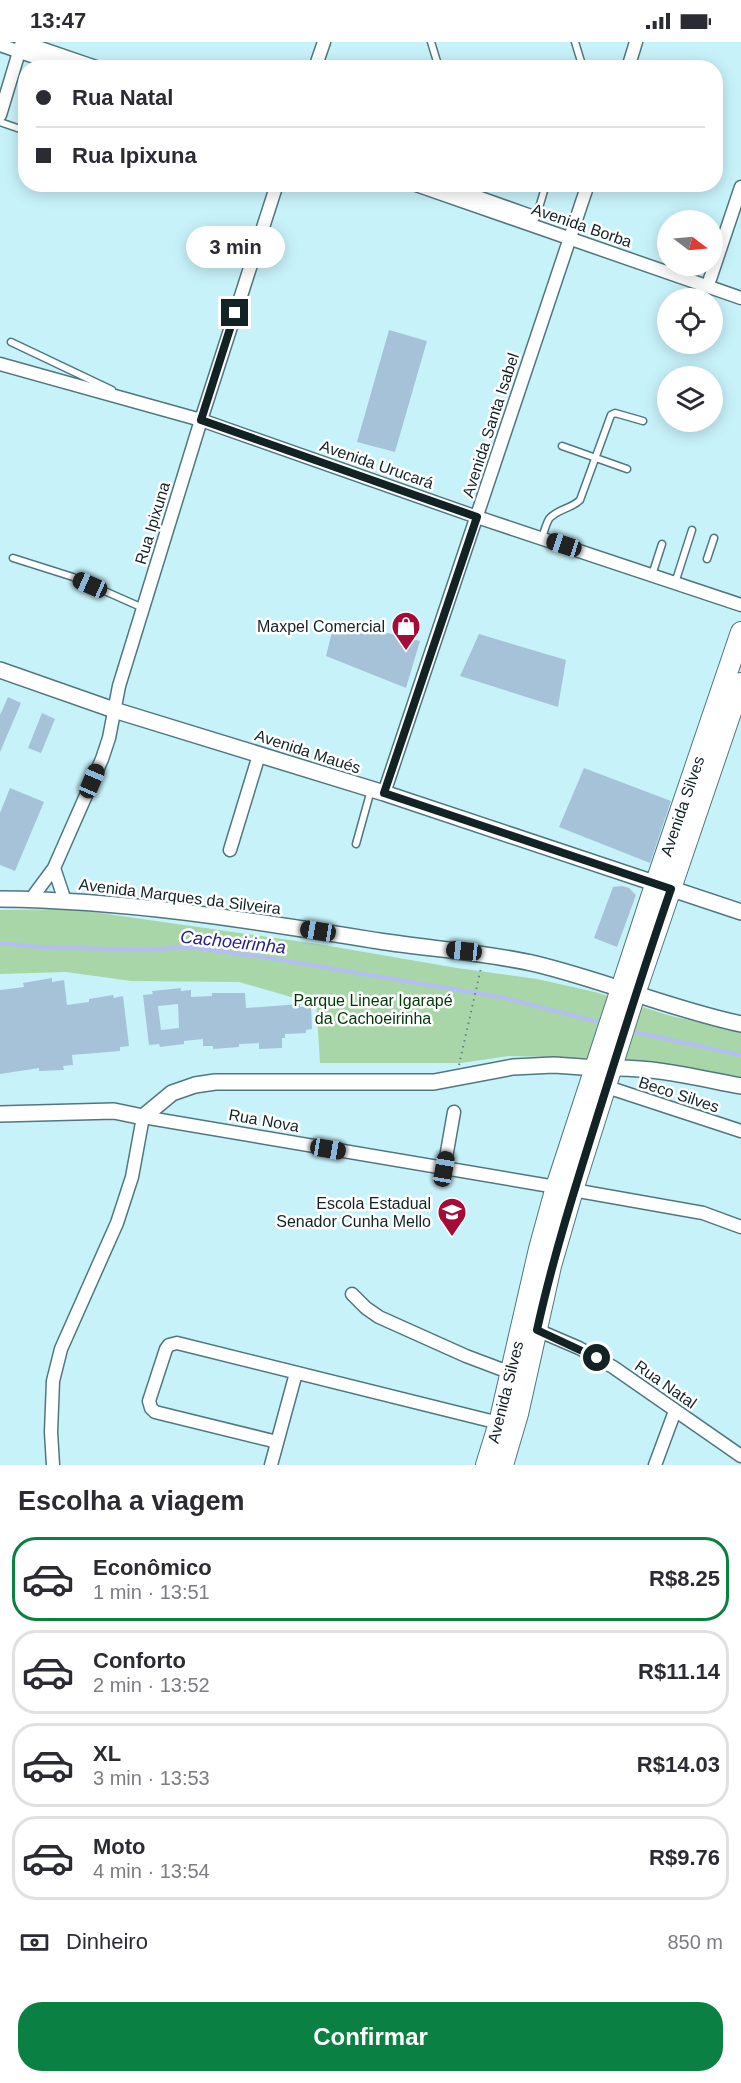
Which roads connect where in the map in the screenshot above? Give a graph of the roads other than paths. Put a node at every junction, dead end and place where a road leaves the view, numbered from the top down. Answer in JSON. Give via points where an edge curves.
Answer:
{"nodes":[{"id":1,"x":324,"y":42,"type":"edge"},
{"id":2,"x":431,"y":42,"type":"edge"},
{"id":3,"x":576,"y":42,"type":"edge"},
{"id":4,"x":636,"y":42,"type":"edge"},
{"id":5,"x":0,"y":45,"type":"edge"},
{"id":6,"x":21,"y":45,"type":"edge"},
{"id":7,"x":50,"y":60,"type":"edge"},
{"id":8,"x":72,"y":60,"type":"edge"},
{"id":9,"x":318,"y":60,"type":"edge"},
{"id":10,"x":437,"y":60,"type":"edge"},
{"id":11,"x":581,"y":60,"type":"edge"},
{"id":12,"x":630,"y":60,"type":"edge"},
{"id":13,"x":0,"y":115,"type":"edge"},
{"id":14,"x":0,"y":122,"type":"edge"},
{"id":15,"x":18,"y":128,"type":"edge"},
{"id":16,"x":741,"y":187,"type":"edge"},
{"id":17,"x":274,"y":192,"type":"edge"},
{"id":18,"x":438,"y":192,"type":"edge"},
{"id":19,"x":463,"y":192,"type":"edge"},
{"id":20,"x":544,"y":192,"type":"edge"},
{"id":21,"x":585,"y":192,"type":"edge"},
{"id":22,"x":536,"y":218,"type":"junction"},
{"id":23,"x":571,"y":234,"type":"junction"},
{"id":24,"x":657,"y":261,"type":"edge"},
{"id":25,"x":701,"y":276,"type":"edge"},
{"id":26,"x":710,"y":279,"type":"junction"},
{"id":27,"x":741,"y":290,"type":"edge"},
{"id":28,"x":741,"y":298,"type":"edge"},
{"id":29,"x":11,"y":342,"type":"dead end"},
{"id":30,"x":0,"y":364,"type":"edge"},
{"id":31,"x":134,"y":401,"type":"junction"},
{"id":32,"x":201,"y":420,"type":"junction"},
{"id":33,"x":643,"y":421,"type":"dead end"},
{"id":34,"x":562,"y":446,"type":"dead end"},
{"id":35,"x":595,"y":458,"type":"junction"},
{"id":36,"x":627,"y":469,"type":"dead end"},
{"id":37,"x":477,"y":517,"type":"junction"},
{"id":38,"x":692,"y":530,"type":"dead end"},
{"id":39,"x":542,"y":538,"type":"junction"},
{"id":40,"x":714,"y":538,"type":"dead end"},
{"id":41,"x":662,"y":544,"type":"dead end"},
{"id":42,"x":13,"y":558,"type":"dead end"},
{"id":43,"x":707,"y":559,"type":"dead end"},
{"id":44,"x":652,"y":575,"type":"junction"},
{"id":45,"x":675,"y":583,"type":"junction"},
{"id":46,"x":741,"y":605,"type":"edge"},
{"id":47,"x":143,"y":608,"type":"junction"},
{"id":48,"x":741,"y":632,"type":"edge"},
{"id":49,"x":0,"y":670,"type":"edge"},
{"id":50,"x":741,"y":684,"type":"edge"},
{"id":51,"x":114,"y":710,"type":"junction"},
{"id":52,"x":259,"y":755,"type":"junction"},
{"id":53,"x":377,"y":792,"type":"junction"},
{"id":54,"x":356,"y":844,"type":"dead end"},
{"id":55,"x":230,"y":850,"type":"dead end"},
{"id":56,"x":54,"y":868,"type":"junction"},
{"id":57,"x":663,"y":887,"type":"junction"},
{"id":58,"x":0,"y":899,"type":"edge"},
{"id":59,"x":31,"y":899,"type":"junction"},
{"id":60,"x":65,"y":901,"type":"junction"},
{"id":61,"x":741,"y":912,"type":"edge"},
{"id":62,"x":626,"y":997,"type":"junction"},
{"id":63,"x":741,"y":1024,"type":"edge"},
{"id":64,"x":605,"y":1063,"type":"junction"},
{"id":65,"x":741,"y":1086,"type":"edge"},
{"id":66,"x":606,"y":1087,"type":"junction"},
{"id":67,"x":454,"y":1112,"type":"dead end"},
{"id":68,"x":0,"y":1114,"type":"edge"},
{"id":69,"x":143,"y":1117,"type":"junction"},
{"id":70,"x":741,"y":1131,"type":"edge"},
{"id":71,"x":444,"y":1169,"type":"junction"},
{"id":72,"x":565,"y":1189,"type":"junction"},
{"id":73,"x":741,"y":1227,"type":"edge"},
{"id":74,"x":352,"y":1294,"type":"dead end"},
{"id":75,"x":537,"y":1330,"type":"junction"},
{"id":76,"x":296,"y":1373,"type":"junction"},
{"id":77,"x":511,"y":1373,"type":"junction"},
{"id":78,"x":675,"y":1411,"type":"junction"},
{"id":79,"x":499,"y":1423,"type":"junction"},
{"id":80,"x":277,"y":1442,"type":"junction"},
{"id":81,"x":741,"y":1456,"type":"edge"},
{"id":82,"x":53,"y":1465,"type":"edge"},
{"id":83,"x":271,"y":1465,"type":"edge"},
{"id":84,"x":486,"y":1465,"type":"edge"},
{"id":85,"x":503,"y":1465,"type":"edge"},
{"id":86,"x":654,"y":1465,"type":"edge"}],
"edges":[{"from":1,"to":9,"type":"street"},
{"from":2,"to":10,"type":"lane"},
{"from":3,"to":11,"type":"lane"},
{"from":4,"to":12,"type":"street"},
{"from":5,"to":6,"type":"street"},
{"from":6,"to":7,"type":"street"},
{"from":6,"to":8,"type":"street"},
{"from":6,"to":13,"type":"street"},
{"from":14,"to":15,"type":"lane"},
{"from":16,"to":26,"type":"street"},
{"from":17,"to":32,"type":"street","name":"Rua Ipixuna"},
{"from":18,"to":23,"type":"street","name":"Avenida Borba"},
{"from":19,"to":22,"type":"street","name":"Avenida Borba"},
{"from":20,"to":22,"type":"lane"},
{"from":21,"to":23,"type":"street","name":"Avenida Santa Isabel"},
{"from":22,"to":23,"type":"street","name":"Avenida Borba"},
{"from":23,"to":24,"type":"street","name":"Avenida Borba"},
{"from":23,"to":28,"type":"street","name":"Avenida Borba"},
{"from":23,"to":37,"type":"street","name":"Avenida Santa Isabel"},
{"from":25,"to":26,"type":"street","name":"Avenida Borba"},
{"from":26,"to":27,"type":"street","name":"Avenida Borba"},
{"from":29,"to":31,"type":"lane"},
{"from":30,"to":31,"type":"street","name":"Avenida Urucará"},
{"from":31,"to":32,"type":"street","name":"Avenida Urucará"},
{"from":32,"to":37,"type":"street","name":"Avenida Urucará"},
{"from":32,"to":47,"type":"street","name":"Rua Ipixuna"},
{"from":33,"to":35,"type":"lane","via":[[611,415]]},
{"from":34,"to":35,"type":"lane"},
{"from":35,"to":36,"type":"lane"},
{"from":35,"to":39,"type":"lane","via":[[580,500],[548,520]]},
{"from":37,"to":39,"type":"street","name":"Avenida Urucará"},
{"from":37,"to":53,"type":"street","name":"Avenida Santa Isabel"},
{"from":38,"to":45,"type":"lane"},
{"from":39,"to":44,"type":"street","name":"Avenida Urucará"},
{"from":40,"to":43,"type":"lane"},
{"from":41,"to":44,"type":"lane"},
{"from":42,"to":47,"type":"lane","via":[[73,577]]},
{"from":44,"to":45,"type":"street","name":"Avenida Urucará"},
{"from":45,"to":46,"type":"street","name":"Avenida Urucará"},
{"from":47,"to":51,"type":"street","name":"Rua Ipixuna"},
{"from":48,"to":57,"type":"main road","name":"Avenida Silves"},
{"from":49,"to":51,"type":"street","name":"Avenida Maués"},
{"from":50,"to":57,"type":"main road","name":"Avenida Silves"},
{"from":51,"to":52,"type":"street","name":"Avenida Maués"},
{"from":51,"to":56,"type":"street","name":"Rua Ipixuna","via":[[102,759]]},
{"from":52,"to":53,"type":"street","name":"Avenida Maués"},
{"from":52,"to":55,"type":"street"},
{"from":53,"to":54,"type":"lane","name":"Avenida Santa Isabel"},
{"from":53,"to":57,"type":"street","name":"Avenida Maués"},
{"from":56,"to":59,"type":"street","name":"Rua Ipixuna"},
{"from":56,"to":60,"type":"street"},
{"from":57,"to":61,"type":"street","name":"Avenida Maués"},
{"from":57,"to":62,"type":"main road","name":"Avenida Silves"},
{"from":58,"to":59,"type":"street","name":"Avenida Marques da Silveira"},
{"from":59,"to":60,"type":"street","name":"Avenida Marques da Silveira"},
{"from":60,"to":62,"type":"street","name":"Avenida Marques da Silveira","via":[[209,914],[484,954],[537,964]]},
{"from":62,"to":63,"type":"street","name":"Avenida Marques da Silveira"},
{"from":62,"to":64,"type":"main road","name":"Avenida Silves"},
{"from":64,"to":65,"type":"street"},
{"from":64,"to":66,"type":"main road","name":"Avenida Silves"},
{"from":64,"to":69,"type":"street","via":[[523,1066],[434,1082],[195,1084],[171,1093]]},
{"from":64,"to":72,"type":"main road","name":"Avenida Silves"},
{"from":66,"to":70,"type":"street","name":"Beco Silves"},
{"from":66,"to":72,"type":"main road","name":"Avenida Silves"},
{"from":67,"to":71,"type":"street"},
{"from":68,"to":69,"type":"street","name":"Rua Nova","via":[[114,1111]]},
{"from":69,"to":71,"type":"street","name":"Rua Nova"},
{"from":69,"to":82,"type":"street","via":[[132,1177],[117,1223],[61,1349],[53,1381]]},
{"from":71,"to":72,"type":"street","name":"Rua Nova"},
{"from":72,"to":73,"type":"street","name":"Rua Nova","via":[[703,1213]]},
{"from":72,"to":75,"type":"main road","name":"Avenida Silves"},
{"from":72,"to":77,"type":"main road","name":"Avenida Silves","via":[[539,1249]]},
{"from":74,"to":77,"type":"street","via":[[379,1317]]},
{"from":75,"to":78,"type":"street","name":"Rua Natal","via":[[597,1358]]},
{"from":75,"to":85,"type":"main road","name":"Avenida Silves"},
{"from":76,"to":79,"type":"street"},
{"from":76,"to":80,"type":"street"},
{"from":76,"to":80,"type":"street","via":[[173,1343],[166,1349],[149,1401],[151,1408],[162,1415]]},
{"from":77,"to":79,"type":"main road","name":"Avenida Silves"},
{"from":78,"to":81,"type":"street","name":"Rua Natal"},
{"from":78,"to":86,"type":"street"},
{"from":79,"to":84,"type":"main road","name":"Avenida Silves"},
{"from":80,"to":83,"type":"street"}]}
